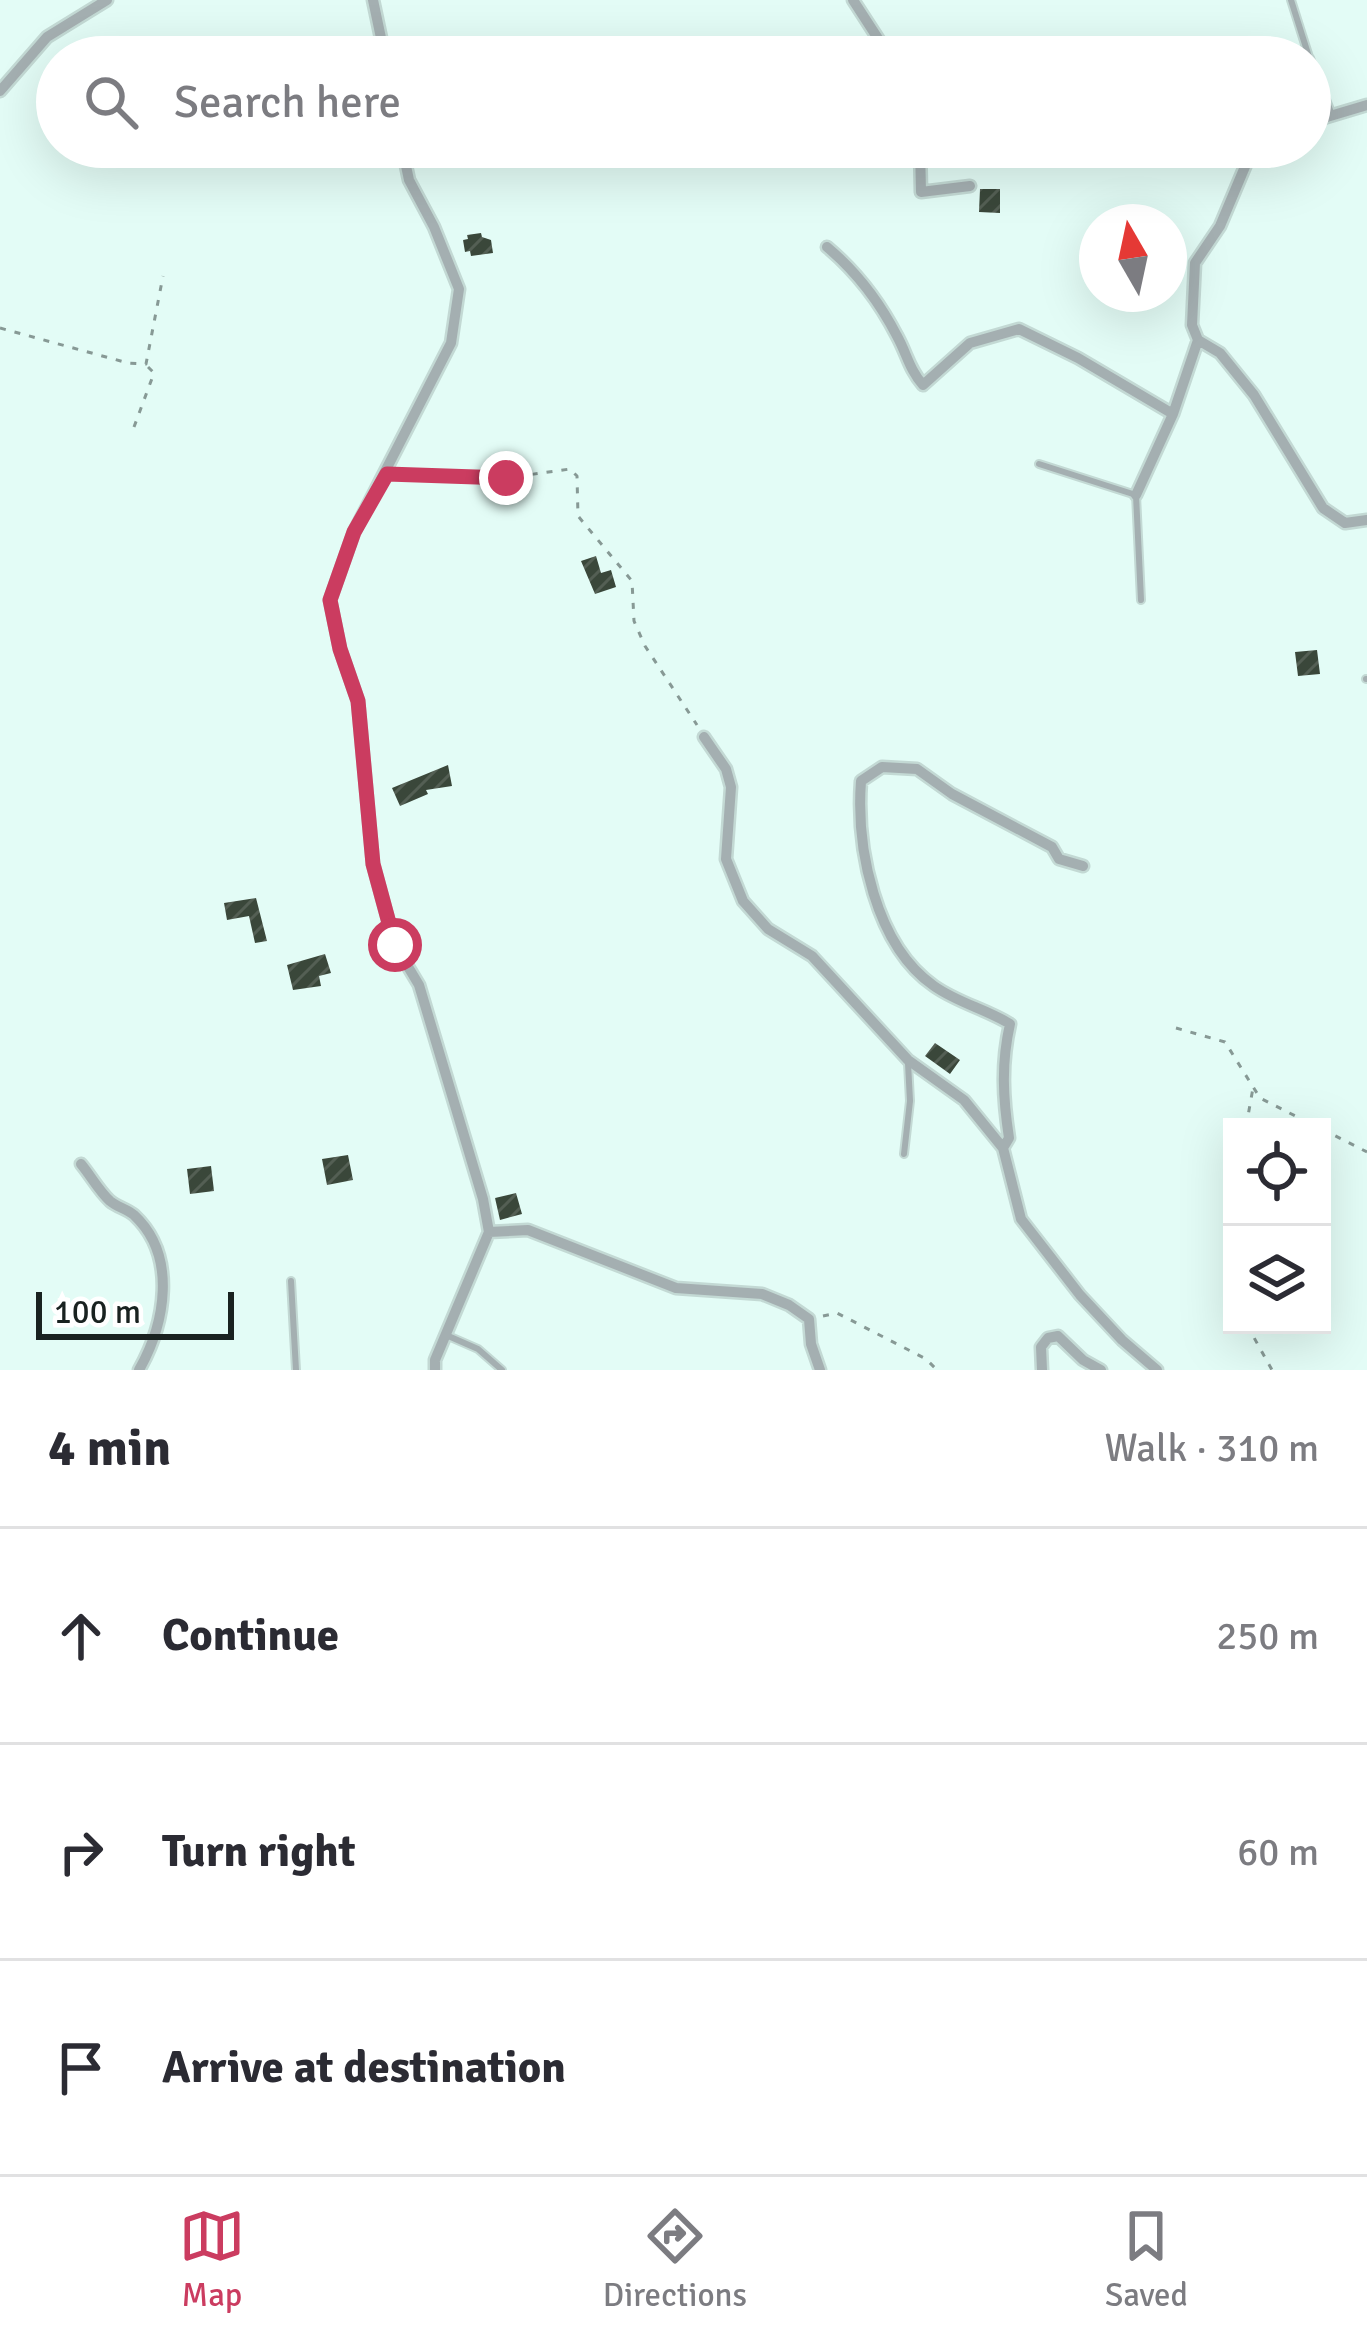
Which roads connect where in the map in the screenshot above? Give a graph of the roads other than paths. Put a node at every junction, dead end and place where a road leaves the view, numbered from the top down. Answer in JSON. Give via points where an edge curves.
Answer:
{"nodes":[{"id":1,"x":107,"y":0,"type":"edge"},
{"id":2,"x":374,"y":0,"type":"edge"},
{"id":3,"x":853,"y":0,"type":"edge"},
{"id":4,"x":1291,"y":0,"type":"edge"},
{"id":5,"x":50,"y":36,"type":"edge"},
{"id":6,"x":381,"y":36,"type":"edge"},
{"id":7,"x":876,"y":36,"type":"edge"},
{"id":8,"x":1303,"y":36,"type":"edge"},
{"id":9,"x":36,"y":51,"type":"edge"},
{"id":10,"x":0,"y":92,"type":"edge"},
{"id":11,"x":1367,"y":104,"type":"edge"},
{"id":12,"x":1331,"y":110,"type":"edge"},
{"id":13,"x":1333,"y":115,"type":"joint"},
{"id":14,"x":406,"y":168,"type":"edge"},
{"id":15,"x":920,"y":168,"type":"edge"},
{"id":16,"x":1245,"y":168,"type":"edge"},
{"id":17,"x":970,"y":186,"type":"dead end"},
{"id":18,"x":827,"y":248,"type":"dead end"},
{"id":19,"x":1198,"y":340,"type":"junction"},
{"id":20,"x":1173,"y":414,"type":"junction"},
{"id":21,"x":1039,"y":464,"type":"dead end"},
{"id":22,"x":1136,"y":495,"type":"junction"},
{"id":23,"x":1367,"y":520,"type":"edge"},
{"id":24,"x":1142,"y":600,"type":"dead end"},
{"id":25,"x":704,"y":736,"type":"road end"},
{"id":26,"x":1083,"y":866,"type":"dead end"},
{"id":27,"x":908,"y":1060,"type":"junction"},
{"id":28,"x":1003,"y":1148,"type":"junction"},
{"id":29,"x":904,"y":1154,"type":"dead end"},
{"id":30,"x":82,"y":1164,"type":"dead end"},
{"id":31,"x":489,"y":1232,"type":"junction"},
{"id":32,"x":291,"y":1281,"type":"dead end"},
{"id":33,"x":446,"y":1335,"type":"junction"},
{"id":34,"x":1153,"y":1366,"type":"edge"},
{"id":35,"x":139,"y":1370,"type":"edge"},
{"id":36,"x":296,"y":1370,"type":"edge"},
{"id":37,"x":435,"y":1370,"type":"edge"},
{"id":38,"x":502,"y":1370,"type":"edge"},
{"id":39,"x":820,"y":1370,"type":"edge"},
{"id":40,"x":1042,"y":1370,"type":"edge"},
{"id":41,"x":1101,"y":1370,"type":"edge"},
{"id":42,"x":1133,"y":1370,"type":"edge"}],
"edges":[{"from":1,"to":5,"type":"street"},
{"from":2,"to":6,"type":"street"},
{"from":3,"to":7,"type":"street"},
{"from":4,"to":8,"type":"lane"},
{"from":9,"to":10,"type":"street"},
{"from":11,"to":13,"type":"street"},
{"from":12,"to":13,"type":"lane"},
{"from":14,"to":31,"type":"street","via":[[459,290],[451,343],[354,532],[330,600],[358,701],[373,864],[395,945],[419,985]]},
{"from":15,"to":17,"type":"street","via":[[920,192]]},
{"from":16,"to":19,"type":"street","via":[[1195,263]]},
{"from":18,"to":20,"type":"street","via":[[859,274],[923,385],[970,343],[1019,329]]},
{"from":19,"to":20,"type":"street"},
{"from":19,"to":23,"type":"street","via":[[1220,353],[1254,395],[1323,508],[1345,524]]},
{"from":20,"to":22,"type":"street"},
{"from":21,"to":22,"type":"lane"},
{"from":22,"to":24,"type":"lane"},
{"from":25,"to":27,"type":"street","via":[[731,787],[726,859],[742,901],[812,956]]},
{"from":26,"to":28,"type":"street","via":[[1059,859],[1052,847],[917,769],[882,767],[861,781],[872,878],[902,954],[932,985],[1010,1024]]},
{"from":27,"to":28,"type":"street","via":[[964,1100]]},
{"from":27,"to":29,"type":"lane"},
{"from":28,"to":34,"type":"street","via":[[1021,1219],[1080,1295]]},
{"from":30,"to":35,"type":"street","via":[[158,1245],[164,1295],[154,1344]]},
{"from":31,"to":33,"type":"street"},
{"from":31,"to":39,"type":"street","via":[[528,1230],[676,1288],[762,1294],[809,1319]]},
{"from":32,"to":36,"type":"lane"},
{"from":33,"to":37,"type":"street"},
{"from":33,"to":38,"type":"lane"},
{"from":34,"to":42,"type":"street"},
{"from":40,"to":41,"type":"street","via":[[1041,1347],[1058,1336]]}]}
